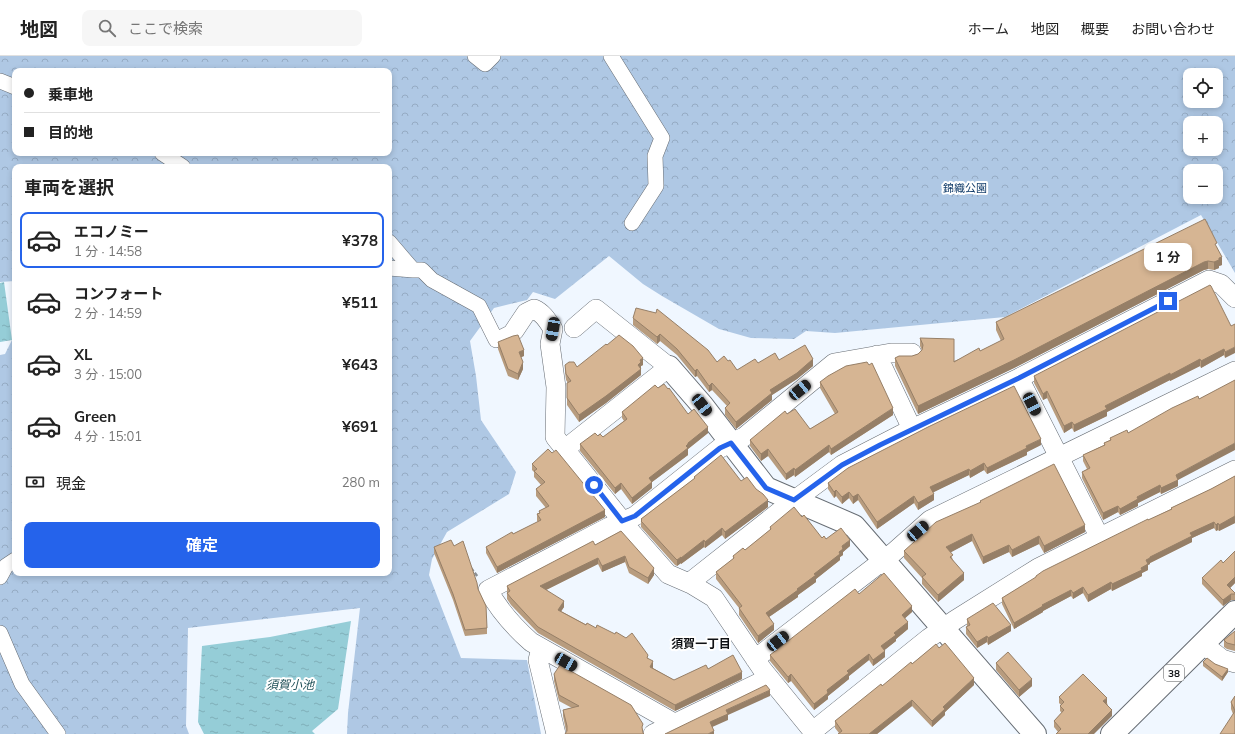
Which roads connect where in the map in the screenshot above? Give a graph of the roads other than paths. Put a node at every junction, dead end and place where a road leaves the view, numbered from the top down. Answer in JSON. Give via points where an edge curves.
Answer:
{"nodes":[{"id":1,"x":475,"y":56,"type":"edge"},
{"id":2,"x":493,"y":56,"type":"edge"},
{"id":3,"x":611,"y":56,"type":"edge"},
{"id":4,"x":0,"y":81,"type":"edge"},
{"id":5,"x":12,"y":86,"type":"edge"},
{"id":6,"x":166,"y":156,"type":"edge"},
{"id":7,"x":178,"y":164,"type":"edge"},
{"id":8,"x":632,"y":223,"type":"dead end"},
{"id":9,"x":392,"y":246,"type":"edge"},
{"id":10,"x":392,"y":268,"type":"edge"},
{"id":11,"x":412,"y":270,"type":"junction"},
{"id":12,"x":1235,"y":298,"type":"edge"},
{"id":13,"x":574,"y":328,"type":"dead end"},
{"id":14,"x":514,"y":331,"type":"joint"},
{"id":15,"x":912,"y":353,"type":"dead end"},
{"id":16,"x":877,"y":356,"type":"junction"},
{"id":17,"x":669,"y":367,"type":"junction"},
{"id":18,"x":1235,"y":371,"type":"edge"},
{"id":19,"x":1019,"y":378,"type":"junction"},
{"id":20,"x":912,"y":429,"type":"junction"},
{"id":21,"x":731,"y":443,"type":"junction"},
{"id":22,"x":565,"y":449,"type":"junction"},
{"id":23,"x":1059,"y":457,"type":"junction"},
{"id":24,"x":1235,"y":470,"type":"edge"},
{"id":25,"x":794,"y":500,"type":"junction"},
{"id":26,"x":622,"y":521,"type":"junction"},
{"id":27,"x":1100,"y":538,"type":"junction"},
{"id":28,"x":882,"y":560,"type":"junction"},
{"id":29,"x":12,"y":562,"type":"edge"},
{"id":30,"x":0,"y":576,"type":"edge"},
{"id":31,"x":689,"y":583,"type":"junction"},
{"id":32,"x":1235,"y":612,"type":"edge"},
{"id":33,"x":942,"y":628,"type":"junction"},
{"id":34,"x":0,"y":633,"type":"edge"},
{"id":35,"x":1203,"y":644,"type":"junction"},
{"id":36,"x":541,"y":648,"type":"junction"},
{"id":37,"x":755,"y":659,"type":"junction"},
{"id":38,"x":1235,"y":663,"type":"edge"},
{"id":39,"x":769,"y":678,"type":"junction"},
{"id":40,"x":674,"y":723,"type":"junction"},
{"id":41,"x":814,"y":733,"type":"edge"},
{"id":42,"x":58,"y":734,"type":"edge"},
{"id":43,"x":556,"y":734,"type":"edge"},
{"id":44,"x":653,"y":734,"type":"edge"},
{"id":45,"x":1036,"y":734,"type":"edge"},
{"id":46,"x":1112,"y":734,"type":"edge"}],
"edges":[{"from":1,"to":2,"type":"street","via":[[485,64]]},
{"from":3,"to":8,"type":"street","via":[[662,138],[655,156],[656,186]]},
{"from":4,"to":5,"type":"street"},
{"from":6,"to":7,"type":"street"},
{"from":9,"to":11,"type":"street"},
{"from":10,"to":11,"type":"street"},
{"from":11,"to":14,"type":"street","via":[[422,270],[432,280],[479,306],[496,340]]},
{"from":12,"to":19,"type":"street","via":[[1222,284],[1209,280]]},
{"from":13,"to":17,"type":"street","via":[[596,309]]},
{"from":14,"to":22,"type":"street","via":[[526,313],[534,309],[541,312],[553,329],[550,344],[556,387],[555,437]]},
{"from":15,"to":16,"type":"street"},
{"from":16,"to":20,"type":"street"},
{"from":16,"to":21,"type":"street","via":[[834,362],[744,437]]},
{"from":17,"to":21,"type":"street"},
{"from":17,"to":22,"type":"street"},
{"from":18,"to":23,"type":"street"},
{"from":19,"to":20,"type":"street"},
{"from":19,"to":23,"type":"street"},
{"from":20,"to":25,"type":"street","via":[[842,465]]},
{"from":21,"to":25,"type":"street","via":[[766,488]]},
{"from":21,"to":26,"type":"street","via":[[720,448],[635,516]]},
{"from":22,"to":26,"type":"street"},
{"from":23,"to":27,"type":"street"},
{"from":23,"to":28,"type":"street","via":[[930,520]]},
{"from":24,"to":27,"type":"street"},
{"from":25,"to":28,"type":"street","via":[[854,526]]},
{"from":25,"to":31,"type":"street"},
{"from":26,"to":31,"type":"street","via":[[668,574]]},
{"from":26,"to":36,"type":"street","via":[[488,590],[495,603],[517,629]]},
{"from":27,"to":33,"type":"street","via":[[1038,568]]},
{"from":28,"to":33,"type":"street"},
{"from":28,"to":37,"type":"street"},
{"from":29,"to":30,"type":"street"},
{"from":31,"to":37,"type":"street","via":[[714,598]]},
{"from":32,"to":35,"type":"street","number":"38"},
{"from":33,"to":41,"type":"street"},
{"from":33,"to":45,"type":"street"},
{"from":34,"to":42,"type":"street","via":[[22,684]]},
{"from":35,"to":38,"type":"street","via":[[1222,659]]},
{"from":35,"to":46,"type":"street","number":"38"},
{"from":36,"to":40,"type":"street"},
{"from":36,"to":43,"type":"street","via":[[538,660]]},
{"from":37,"to":39,"type":"street"},
{"from":39,"to":40,"type":"street"},
{"from":39,"to":41,"type":"street"},
{"from":40,"to":44,"type":"street"}]}
